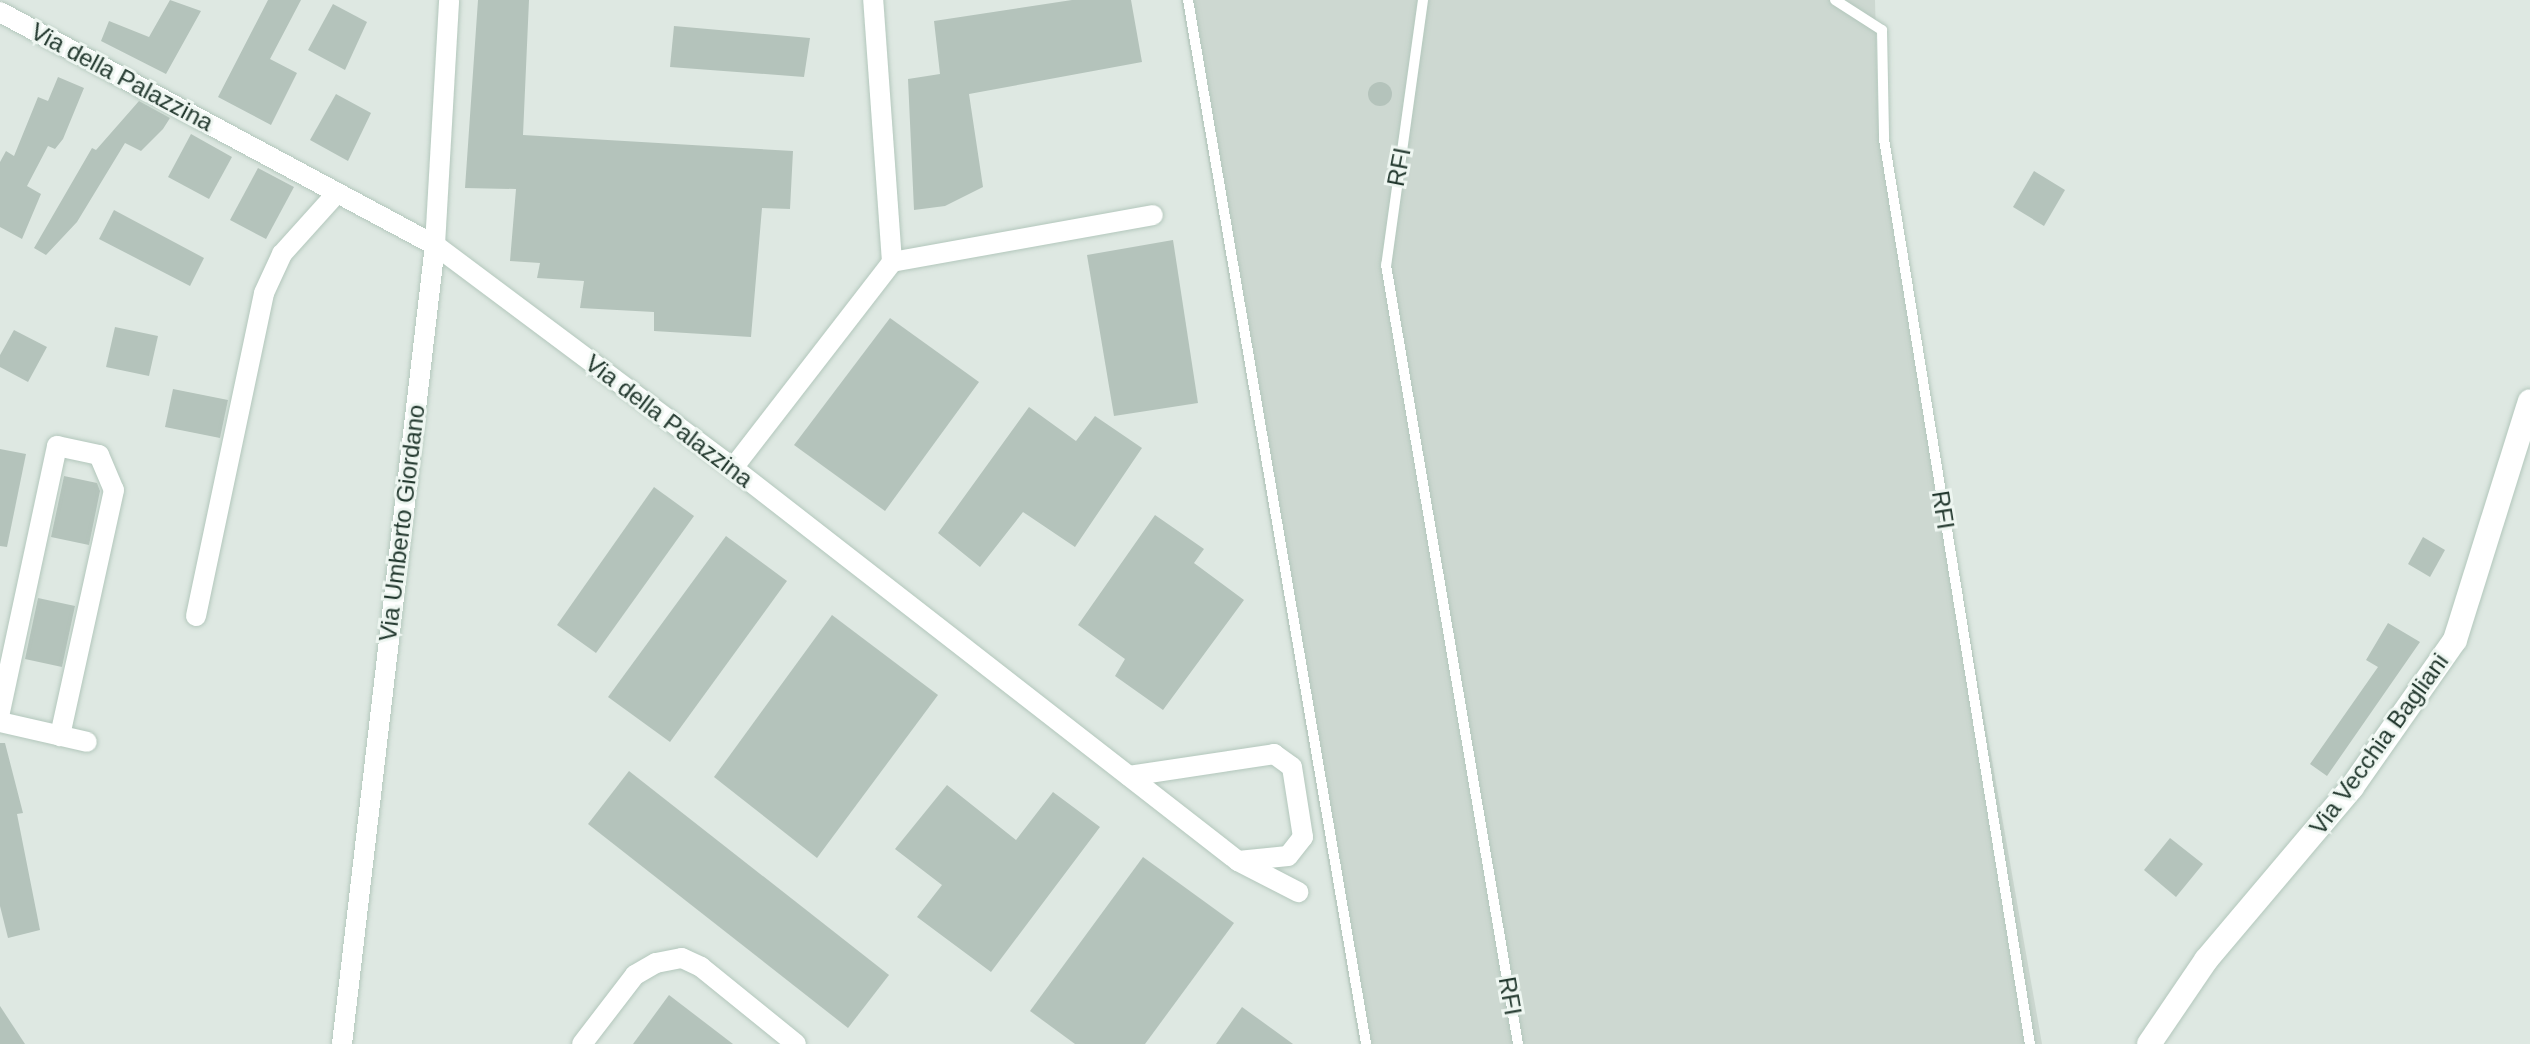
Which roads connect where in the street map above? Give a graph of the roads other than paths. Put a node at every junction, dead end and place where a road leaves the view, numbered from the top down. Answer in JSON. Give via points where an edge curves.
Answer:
{"nodes":[{"id":1,"x":449,"y":0,"type":"edge"},
{"id":2,"x":873,"y":0,"type":"edge"},
{"id":3,"x":1188,"y":0,"type":"edge"},
{"id":4,"x":1423,"y":0,"type":"edge"},
{"id":5,"x":1835,"y":0,"type":"edge"},
{"id":6,"x":0,"y":12,"type":"edge"},
{"id":7,"x":337,"y":193,"type":"junction"},
{"id":8,"x":1153,"y":215,"type":"dead end"},
{"id":9,"x":435,"y":245,"type":"junction"},
{"id":10,"x":892,"y":262,"type":"junction"},
{"id":11,"x":2530,"y":401,"type":"edge"},
{"id":12,"x":733,"y":468,"type":"junction"},
{"id":13,"x":196,"y":616,"type":"dead end"},
{"id":14,"x":0,"y":712,"type":"edge"},
{"id":15,"x":0,"y":722,"type":"edge"},
{"id":16,"x":60,"y":736,"type":"junction"},
{"id":17,"x":87,"y":742,"type":"dead end"},
{"id":18,"x":1129,"y":776,"type":"junction"},
{"id":19,"x":1238,"y":861,"type":"junction"},
{"id":20,"x":1298,"y":892,"type":"dead end"},
{"id":21,"x":342,"y":1044,"type":"edge"},
{"id":22,"x":582,"y":1044,"type":"edge"},
{"id":23,"x":796,"y":1044,"type":"edge"},
{"id":24,"x":1366,"y":1044,"type":"edge"},
{"id":25,"x":1518,"y":1044,"type":"edge"},
{"id":26,"x":2030,"y":1044,"type":"edge"},
{"id":27,"x":2149,"y":1044,"type":"edge"}],
"edges":[{"from":1,"to":9,"type":"street","name":"Via Umberto Giordano"},
{"from":2,"to":10,"type":"street"},
{"from":3,"to":24,"type":"lane"},
{"from":4,"to":25,"type":"lane","name":"RFI","via":[[1386,265]]},
{"from":5,"to":26,"type":"lane","name":"RFI","via":[[1882,30],[1884,139]]},
{"from":6,"to":7,"type":"street","name":"Via della Palazzina"},
{"from":7,"to":9,"type":"street","name":"Via della Palazzina"},
{"from":7,"to":13,"type":"street","via":[[282,254],[264,293]]},
{"from":8,"to":10,"type":"street"},
{"from":9,"to":12,"type":"street","name":"Via della Palazzina"},
{"from":9,"to":21,"type":"street","name":"Via Umberto Giordano"},
{"from":10,"to":12,"type":"street"},
{"from":11,"to":27,"type":"street","name":"Via Vecchia Bagliani","via":[[2455,640],[2352,787],[2206,960]]},
{"from":12,"to":18,"type":"street","name":"Via della Palazzina"},
{"from":14,"to":16,"type":"street","via":[[57,446],[99,455],[114,490]]},
{"from":15,"to":16,"type":"street"},
{"from":16,"to":17,"type":"street"},
{"from":18,"to":19,"type":"street","name":"Via della Palazzina"},
{"from":18,"to":19,"type":"street","via":[[1274,754],[1292,767],[1303,837],[1288,856]]},
{"from":19,"to":20,"type":"street","name":"Via della Palazzina"},
{"from":22,"to":23,"type":"street","via":[[635,975],[656,963],[682,958],[701,967]]}]}
